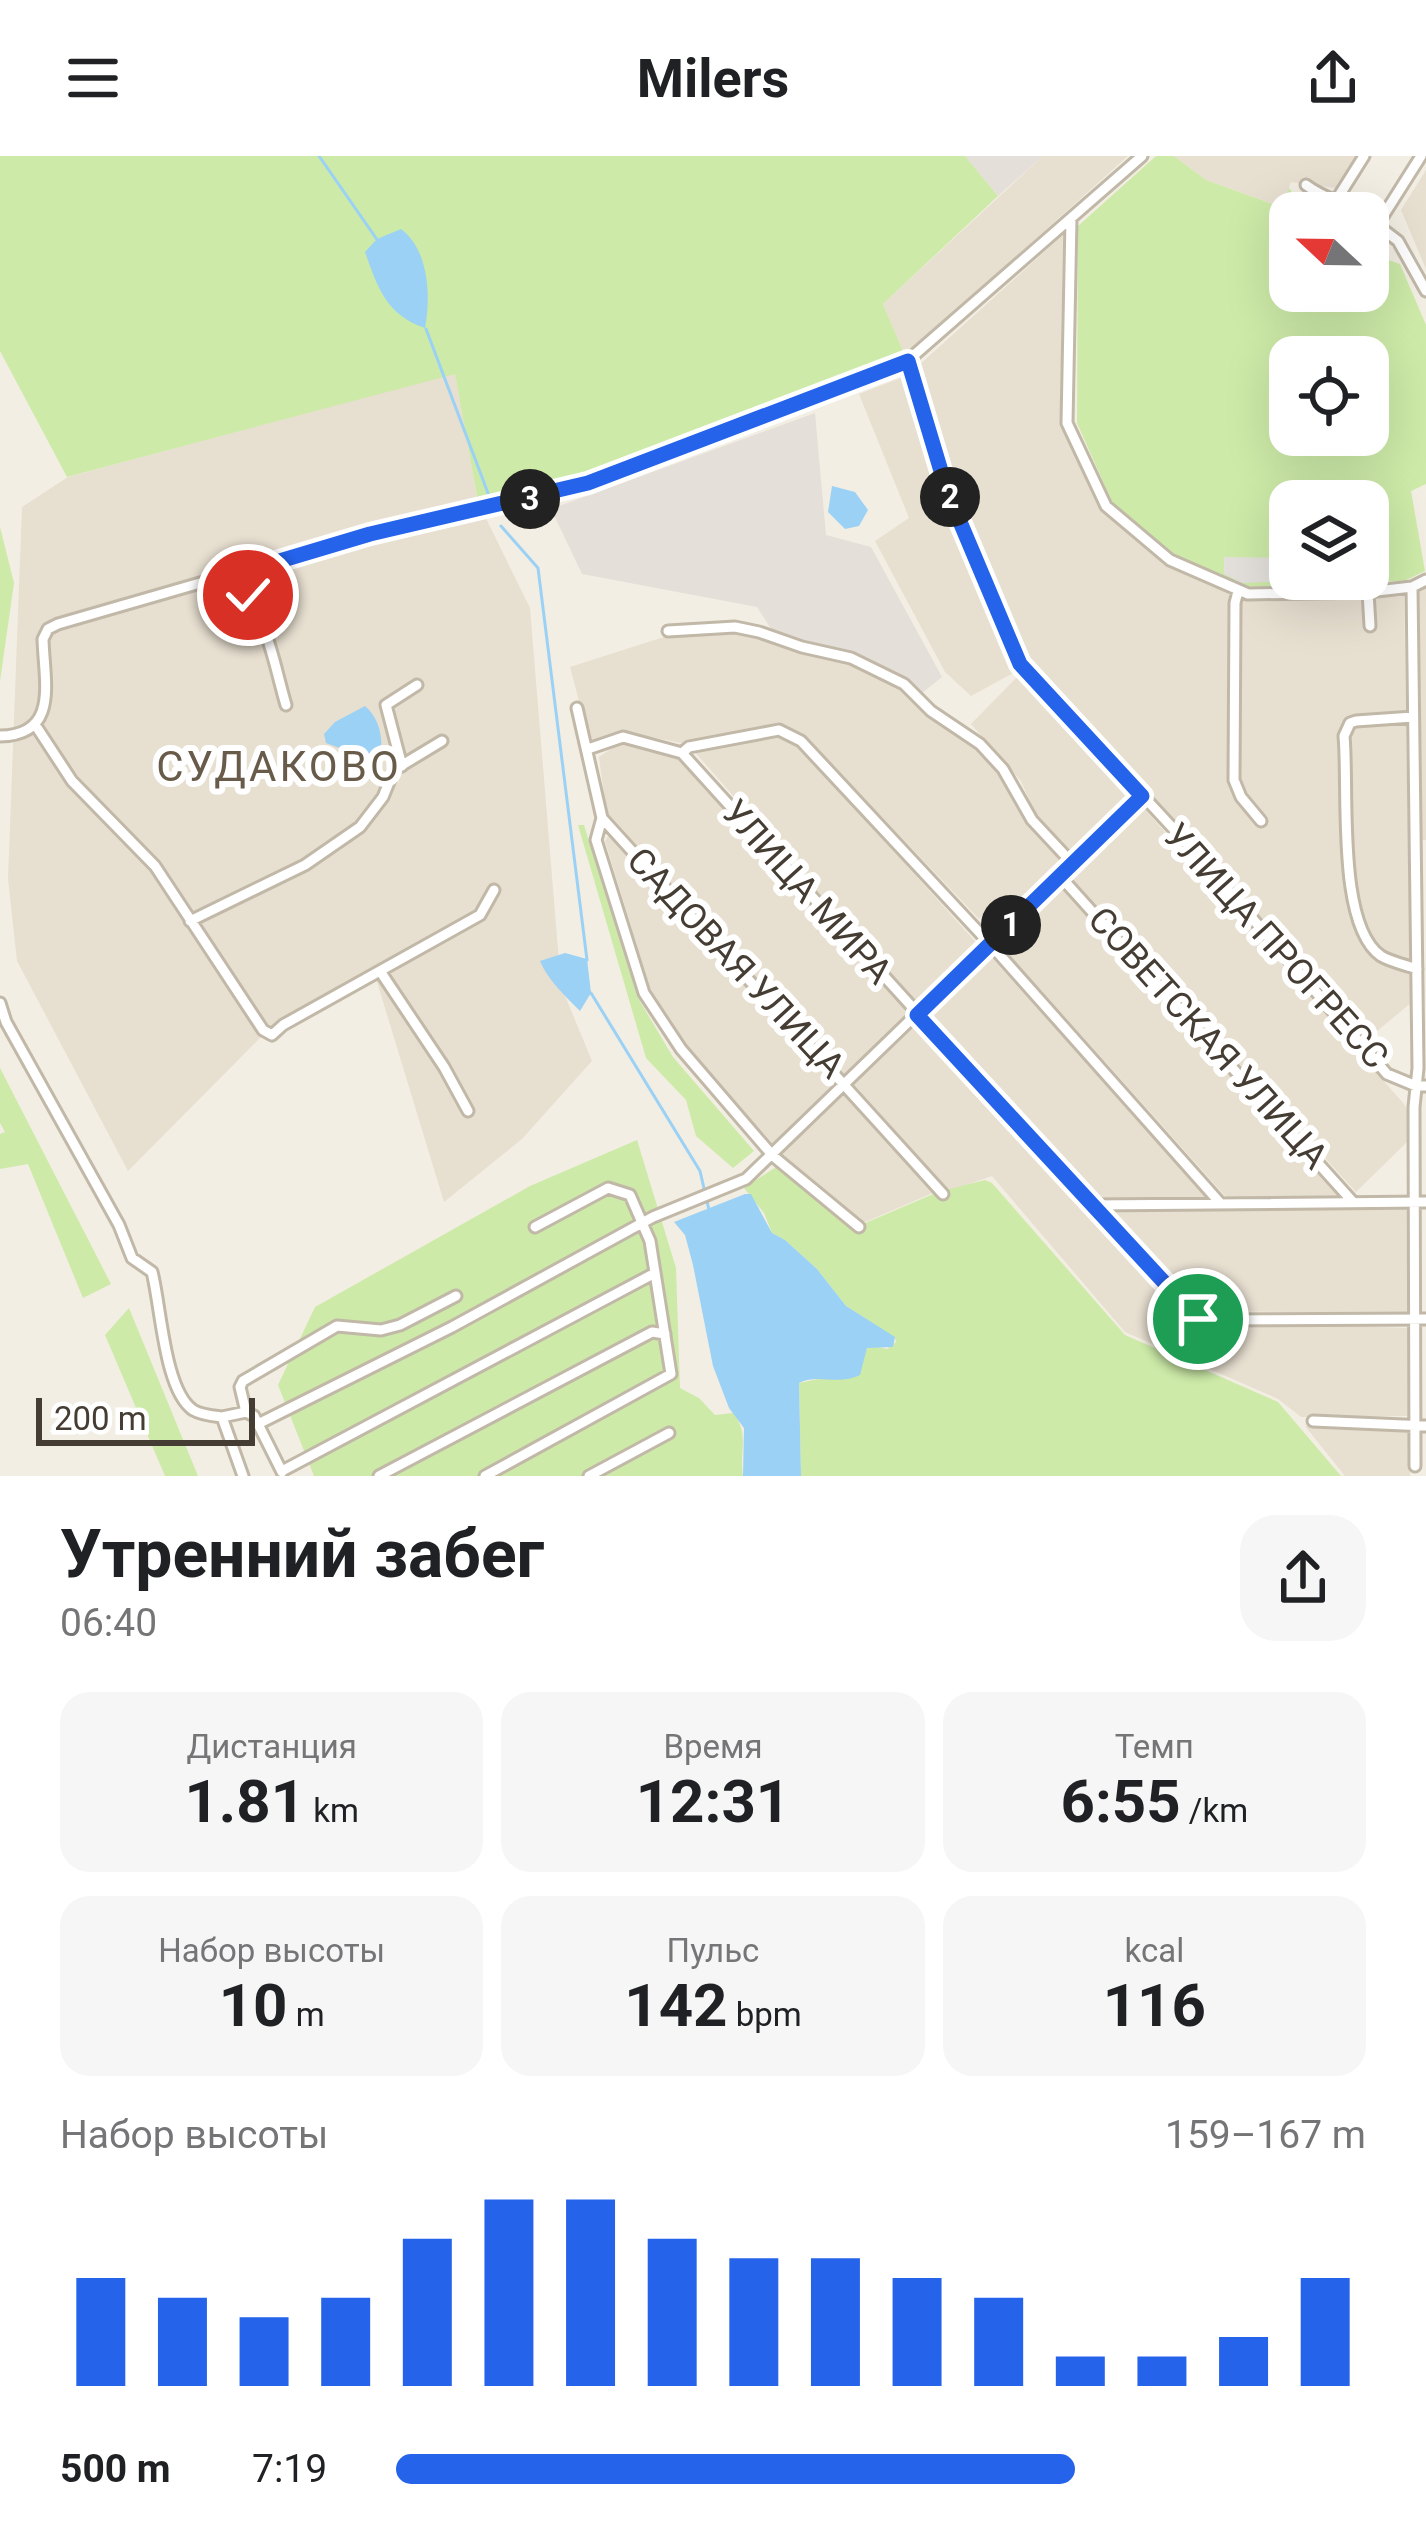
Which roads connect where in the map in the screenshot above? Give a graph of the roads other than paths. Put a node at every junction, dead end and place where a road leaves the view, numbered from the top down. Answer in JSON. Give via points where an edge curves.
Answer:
{"nodes":[{"id":1,"x":1142,"y":156,"type":"edge"},
{"id":2,"x":1364,"y":156,"type":"edge"},
{"id":3,"x":1420,"y":156,"type":"edge"},
{"id":4,"x":1306,"y":185,"type":"dead end"},
{"id":5,"x":1315,"y":192,"type":"edge"},
{"id":6,"x":1341,"y":192,"type":"edge"},
{"id":7,"x":1389,"y":199,"type":"edge"},
{"id":8,"x":1071,"y":219,"type":"junction"},
{"id":9,"x":1389,"y":237,"type":"edge"},
{"id":10,"x":1426,"y":291,"type":"edge"},
{"id":11,"x":908,"y":361,"type":"junction"},
{"id":12,"x":229,"y":576,"type":"junction"},
{"id":13,"x":1426,"y":580,"type":"edge"},
{"id":14,"x":1412,"y":586,"type":"junction"},
{"id":15,"x":1389,"y":589,"type":"edge"},
{"id":16,"x":1238,"y":591,"type":"junction"},
{"id":17,"x":1269,"y":591,"type":"edge"},
{"id":18,"x":1368,"y":600,"type":"edge"},
{"id":19,"x":1370,"y":626,"type":"dead end"},
{"id":20,"x":668,"y":631,"type":"dead end"},
{"id":21,"x":417,"y":685,"type":"dead end"},
{"id":22,"x":286,"y":705,"type":"dead end"},
{"id":23,"x":577,"y":708,"type":"dead end"},
{"id":24,"x":1413,"y":717,"type":"junction"},
{"id":25,"x":37,"y":726,"type":"junction"},
{"id":26,"x":0,"y":736,"type":"edge"},
{"id":27,"x":442,"y":742,"type":"dead end"},
{"id":28,"x":588,"y":749,"type":"junction"},
{"id":29,"x":682,"y":753,"type":"junction"},
{"id":30,"x":402,"y":766,"type":"junction"},
{"id":31,"x":1142,"y":796,"type":"junction"},
{"id":32,"x":602,"y":818,"type":"junction"},
{"id":33,"x":1261,"y":821,"type":"dead end"},
{"id":34,"x":1421,"y":848,"type":"edge"},
{"id":35,"x":1073,"y":864,"type":"junction"},
{"id":36,"x":1060,"y":876,"type":"junction"},
{"id":37,"x":494,"y":890,"type":"dead end"},
{"id":38,"x":190,"y":921,"type":"junction"},
{"id":39,"x":991,"y":945,"type":"junction"},
{"id":40,"x":1417,"y":969,"type":"junction"},
{"id":41,"x":380,"y":971,"type":"junction"},
{"id":42,"x":0,"y":1003,"type":"edge"},
{"id":43,"x":917,"y":1015,"type":"junction"},
{"id":44,"x":846,"y":1083,"type":"junction"},
{"id":45,"x":1421,"y":1086,"type":"edge"},
{"id":46,"x":468,"y":1111,"type":"dead end"},
{"id":47,"x":772,"y":1156,"type":"junction"},
{"id":48,"x":943,"y":1194,"type":"dead end"},
{"id":49,"x":1353,"y":1202,"type":"junction"},
{"id":50,"x":1420,"y":1202,"type":"edge"},
{"id":51,"x":1093,"y":1204,"type":"junction"},
{"id":52,"x":1221,"y":1204,"type":"junction"},
{"id":53,"x":648,"y":1220,"type":"junction"},
{"id":54,"x":859,"y":1227,"type":"dead end"},
{"id":55,"x":535,"y":1228,"type":"dead end"},
{"id":56,"x":655,"y":1273,"type":"junction"},
{"id":57,"x":456,"y":1296,"type":"dead end"},
{"id":58,"x":1420,"y":1319,"type":"edge"},
{"id":59,"x":665,"y":1334,"type":"junction"},
{"id":60,"x":246,"y":1412,"type":"junction"},
{"id":61,"x":222,"y":1417,"type":"junction"},
{"id":62,"x":1313,"y":1421,"type":"dead end"},
{"id":63,"x":260,"y":1423,"type":"junction"},
{"id":64,"x":1421,"y":1425,"type":"edge"},
{"id":65,"x":669,"y":1433,"type":"dead end"},
{"id":66,"x":1414,"y":1466,"type":"dead end"},
{"id":67,"x":283,"y":1474,"type":"edge"},
{"id":68,"x":243,"y":1476,"type":"edge"},
{"id":69,"x":379,"y":1476,"type":"edge"},
{"id":70,"x":485,"y":1476,"type":"edge"},
{"id":71,"x":589,"y":1476,"type":"edge"}],
"edges":[{"from":1,"to":8,"type":"street"},
{"from":2,"to":6,"type":"street"},
{"from":3,"to":7,"type":"street"},
{"from":4,"to":5,"type":"street"},
{"from":8,"to":11,"type":"street"},
{"from":8,"to":16,"type":"street","via":[[1067,423],[1106,506],[1170,560]]},
{"from":9,"to":10,"type":"street"},
{"from":11,"to":12,"type":"street","via":[[576,487]]},
{"from":11,"to":31,"type":"street","name":"УЛИЦА ПРОГРЕСС","via":[[947,491],[1020,664]]},
{"from":12,"to":22,"type":"street","via":[[261,622]]},
{"from":12,"to":25,"type":"street","via":[[48,629]]},
{"from":13,"to":14,"type":"street"},
{"from":14,"to":15,"type":"street"},
{"from":14,"to":24,"type":"street"},
{"from":16,"to":17,"type":"street"},
{"from":16,"to":33,"type":"street","via":[[1234,780]]},
{"from":18,"to":19,"type":"street"},
{"from":20,"to":35,"type":"street","name":"СОВЕТСКАЯ УЛИЦА","via":[[747,629],[851,658],[904,684],[980,744]]},
{"from":21,"to":30,"type":"street","via":[[386,705]]},
{"from":23,"to":28,"type":"street","name":"САДОВАЯ УЛИЦА"},
{"from":24,"to":34,"type":"street"},
{"from":24,"to":40,"type":"street","via":[[1356,721],[1344,736],[1349,892],[1378,954]]},
{"from":25,"to":26,"type":"street"},
{"from":25,"to":38,"type":"street","via":[[72,781],[155,866]]},
{"from":27,"to":30,"type":"street"},
{"from":28,"to":29,"type":"street","via":[[623,737]]},
{"from":28,"to":32,"type":"street","name":"САДОВАЯ УЛИЦА"},
{"from":29,"to":39,"type":"street","via":[[779,730],[801,741]]},
{"from":29,"to":43,"type":"street","name":"УЛИЦА МИРА"},
{"from":30,"to":38,"type":"street","via":[[360,827],[305,866]]},
{"from":31,"to":35,"type":"street"},
{"from":31,"to":45,"type":"street","name":"УЛИЦА ПРОГРЕСС","via":[[1387,1074]]},
{"from":32,"to":44,"type":"street","name":"САДОВАЯ УЛИЦА"},
{"from":32,"to":47,"type":"street","via":[[596,840],[644,993]]},
{"from":34,"to":40,"type":"street"},
{"from":35,"to":36,"type":"street"},
{"from":36,"to":39,"type":"street"},
{"from":36,"to":49,"type":"street","name":"СОВЕТСКАЯ УЛИЦА"},
{"from":37,"to":41,"type":"street","via":[[480,915]]},
{"from":38,"to":41,"type":"street","via":[[272,1035]]},
{"from":39,"to":43,"type":"street"},
{"from":39,"to":52,"type":"street"},
{"from":40,"to":45,"type":"street"},
{"from":41,"to":46,"type":"street"},
{"from":42,"to":61,"type":"street","via":[[132,1258],[152,1272],[163,1354],[185,1400]]},
{"from":43,"to":44,"type":"street"},
{"from":43,"to":51,"type":"street","name":"УЛИЦА МИРА"},
{"from":44,"to":47,"type":"street"},
{"from":44,"to":48,"type":"street","name":"САДОВАЯ УЛИЦА"},
{"from":45,"to":50,"type":"street"},
{"from":47,"to":53,"type":"street","via":[[746,1179]]},
{"from":47,"to":54,"type":"street"},
{"from":49,"to":50,"type":"street"},
{"from":49,"to":52,"type":"street"},
{"from":50,"to":58,"type":"street"},
{"from":51,"to":52,"type":"street"},
{"from":51,"to":58,"type":"street","name":"УЛИЦА МИРА","via":[[1192,1316]]},
{"from":53,"to":55,"type":"street","via":[[630,1195],[608,1188]]},
{"from":53,"to":56,"type":"street"},
{"from":53,"to":63,"type":"street"},
{"from":56,"to":59,"type":"street"},
{"from":56,"to":67,"type":"street"},
{"from":57,"to":60,"type":"street","via":[[400,1325],[338,1326],[317,1336],[243,1381]]},
{"from":58,"to":64,"type":"street"},
{"from":59,"to":69,"type":"street","via":[[652,1332]]},
{"from":59,"to":70,"type":"street","via":[[671,1374]]},
{"from":60,"to":61,"type":"street"},
{"from":60,"to":63,"type":"street"},
{"from":61,"to":68,"type":"street"},
{"from":62,"to":64,"type":"street"},
{"from":63,"to":67,"type":"street"},
{"from":64,"to":66,"type":"street"},
{"from":65,"to":71,"type":"street"}]}
